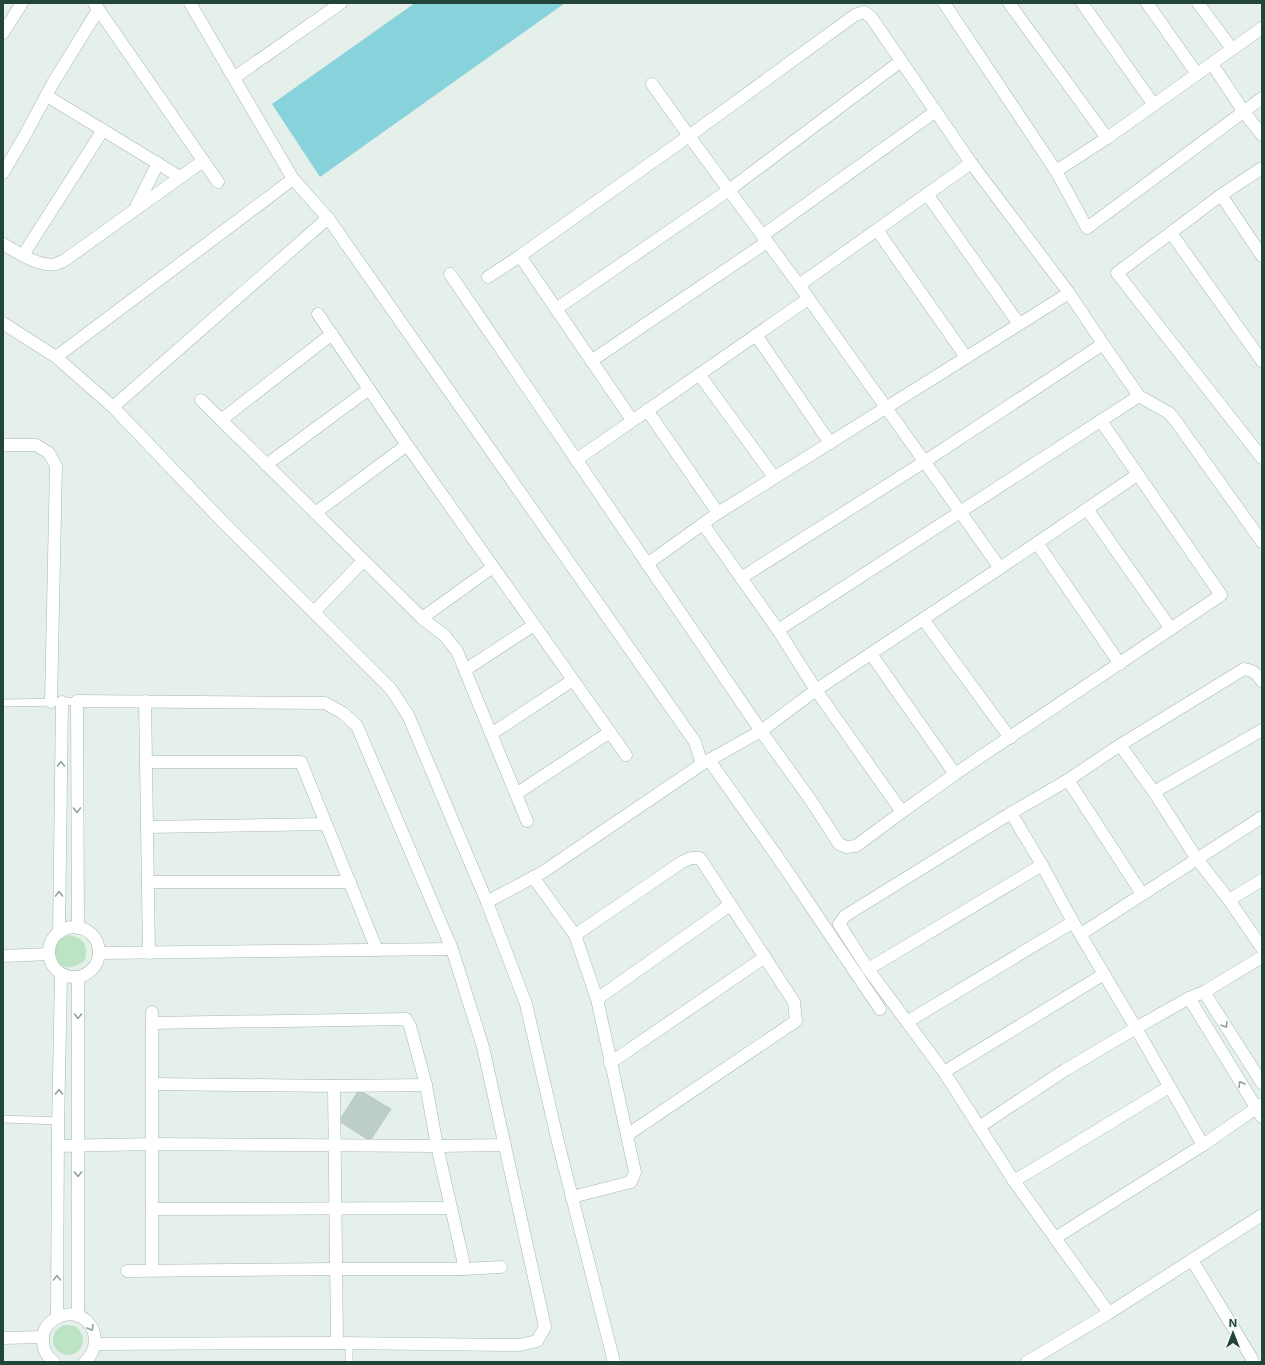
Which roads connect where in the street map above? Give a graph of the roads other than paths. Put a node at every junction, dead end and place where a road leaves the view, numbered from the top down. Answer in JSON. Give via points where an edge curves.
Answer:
{"nodes":[{"id":1,"x":22,"y":3,"type":"edge"},
{"id":2,"x":190,"y":3,"type":"edge"},
{"id":3,"x":341,"y":3,"type":"edge"},
{"id":4,"x":944,"y":3,"type":"edge"},
{"id":5,"x":1009,"y":3,"type":"edge"},
{"id":6,"x":1082,"y":3,"type":"edge"},
{"id":7,"x":1147,"y":3,"type":"edge"},
{"id":8,"x":1198,"y":3,"type":"edge"},
{"id":9,"x":96,"y":6,"type":"edge"},
{"id":10,"x":1262,"y":28,"type":"edge"},
{"id":11,"x":3,"y":33,"type":"edge"},
{"id":12,"x":1232,"y":49,"type":"junction"},
{"id":13,"x":901,"y":61,"type":"junction"},
{"id":14,"x":1212,"y":64,"type":"junction"},
{"id":15,"x":1197,"y":74,"type":"junction"},
{"id":16,"x":234,"y":77,"type":"junction"},
{"id":17,"x":652,"y":84,"type":"dead end"},
{"id":18,"x":47,"y":96,"type":"junction"},
{"id":19,"x":1262,"y":98,"type":"edge"},
{"id":20,"x":1154,"y":104,"type":"junction"},
{"id":21,"x":936,"y":111,"type":"junction"},
{"id":22,"x":1244,"y":112,"type":"junction"},
{"id":23,"x":103,"y":130,"type":"junction"},
{"id":24,"x":1262,"y":135,"type":"edge"},
{"id":25,"x":689,"y":136,"type":"junction"},
{"id":26,"x":1107,"y":138,"type":"junction"},
{"id":27,"x":203,"y":161,"type":"junction"},
{"id":28,"x":158,"y":163,"type":"junction"},
{"id":29,"x":971,"y":163,"type":"junction"},
{"id":30,"x":1262,"y":168,"type":"edge"},
{"id":31,"x":1056,"y":171,"type":"junction"},
{"id":32,"x":3,"y":173,"type":"edge"},
{"id":33,"x":180,"y":177,"type":"junction"},
{"id":34,"x":293,"y":179,"type":"junction"},
{"id":35,"x":218,"y":182,"type":"dead end"},
{"id":36,"x":729,"y":190,"type":"junction"},
{"id":37,"x":927,"y":194,"type":"junction"},
{"id":38,"x":1220,"y":196,"type":"junction"},
{"id":39,"x":135,"y":210,"type":"junction"},
{"id":40,"x":328,"y":218,"type":"junction"},
{"id":41,"x":877,"y":230,"type":"junction"},
{"id":42,"x":1171,"y":233,"type":"junction"},
{"id":43,"x":764,"y":239,"type":"junction"},
{"id":44,"x":3,"y":244,"type":"edge"},
{"id":45,"x":23,"y":255,"type":"junction"},
{"id":46,"x":520,"y":256,"type":"junction"},
{"id":47,"x":1262,"y":256,"type":"edge"},
{"id":48,"x":450,"y":274,"type":"dead end"},
{"id":49,"x":488,"y":277,"type":"dead end"},
{"id":50,"x":799,"y":285,"type":"junction"},
{"id":51,"x":1069,"y":293,"type":"junction"},
{"id":52,"x":808,"y":299,"type":"junction"},
{"id":53,"x":556,"y":309,"type":"junction"},
{"id":54,"x":318,"y":314,"type":"dead end"},
{"id":55,"x":3,"y":323,"type":"edge"},
{"id":56,"x":1019,"y":324,"type":"junction"},
{"id":57,"x":332,"y":334,"type":"junction"},
{"id":58,"x":756,"y":335,"type":"junction"},
{"id":59,"x":1103,"y":344,"type":"junction"},
{"id":60,"x":56,"y":357,"type":"junction"},
{"id":61,"x":966,"y":357,"type":"junction"},
{"id":62,"x":591,"y":361,"type":"junction"},
{"id":63,"x":1262,"y":361,"type":"edge"},
{"id":64,"x":699,"y":374,"type":"junction"},
{"id":65,"x":369,"y":390,"type":"junction"},
{"id":66,"x":1139,"y":396,"type":"junction"},
{"id":67,"x":201,"y":400,"type":"dead end"},
{"id":68,"x":113,"y":406,"type":"junction"},
{"id":69,"x":885,"y":408,"type":"junction"},
{"id":70,"x":647,"y":410,"type":"junction"},
{"id":71,"x":221,"y":420,"type":"junction"},
{"id":72,"x":632,"y":420,"type":"junction"},
{"id":73,"x":1101,"y":422,"type":"junction"},
{"id":74,"x":830,"y":442,"type":"junction"},
{"id":75,"x":3,"y":445,"type":"edge"},
{"id":76,"x":408,"y":445,"type":"junction"},
{"id":77,"x":1262,"y":458,"type":"edge"},
{"id":78,"x":576,"y":460,"type":"junction"},
{"id":79,"x":924,"y":462,"type":"junction"},
{"id":80,"x":266,"y":465,"type":"junction"},
{"id":81,"x":1137,"y":475,"type":"junction"},
{"id":82,"x":774,"y":477,"type":"junction"},
{"id":83,"x":1087,"y":509,"type":"junction"},
{"id":84,"x":960,"y":512,"type":"junction"},
{"id":85,"x":315,"y":513,"type":"junction"},
{"id":86,"x":718,"y":513,"type":"junction"},
{"id":87,"x":703,"y":524,"type":"junction"},
{"id":88,"x":1037,"y":542,"type":"junction"},
{"id":89,"x":1262,"y":542,"type":"edge"},
{"id":90,"x":363,"y":560,"type":"junction"},
{"id":91,"x":647,"y":564,"type":"junction"},
{"id":92,"x":493,"y":567,"type":"junction"},
{"id":93,"x":1000,"y":568,"type":"junction"},
{"id":94,"x":741,"y":578,"type":"junction"},
{"id":95,"x":314,"y":612,"type":"junction"},
{"id":96,"x":422,"y":618,"type":"junction"},
{"id":97,"x":923,"y":619,"type":"junction"},
{"id":98,"x":534,"y":625,"type":"junction"},
{"id":99,"x":1171,"y":629,"type":"junction"},
{"id":100,"x":778,"y":630,"type":"junction"},
{"id":101,"x":871,"y":654,"type":"junction"},
{"id":102,"x":1120,"y":664,"type":"junction"},
{"id":103,"x":465,"y":670,"type":"junction"},
{"id":104,"x":573,"y":680,"type":"junction"},
{"id":105,"x":1262,"y":681,"type":"edge"},
{"id":106,"x":816,"y":690,"type":"junction"},
{"id":107,"x":77,"y":701,"type":"junction"},
{"id":108,"x":145,"y":701,"type":"junction"},
{"id":109,"x":56,"y":702,"type":"junction"},
{"id":110,"x":3,"y":703,"type":"edge"},
{"id":111,"x":1262,"y":730,"type":"edge"},
{"id":112,"x":761,"y":731,"type":"junction"},
{"id":113,"x":610,"y":732,"type":"junction"},
{"id":114,"x":491,"y":734,"type":"junction"},
{"id":115,"x":1010,"y":738,"type":"junction"},
{"id":116,"x":1120,"y":745,"type":"junction"},
{"id":117,"x":626,"y":756,"type":"dead end"},
{"id":118,"x":146,"y":762,"type":"junction"},
{"id":119,"x":706,"y":762,"type":"junction"},
{"id":120,"x":955,"y":774,"type":"junction"},
{"id":121,"x":1068,"y":780,"type":"junction"},
{"id":122,"x":1154,"y":792,"type":"junction"},
{"id":123,"x":516,"y":794,"type":"junction"},
{"id":124,"x":902,"y":812,"type":"junction"},
{"id":125,"x":1011,"y":813,"type":"junction"},
{"id":126,"x":1262,"y":817,"type":"edge"},
{"id":127,"x":527,"y":821,"type":"dead end"},
{"id":128,"x":326,"y":824,"type":"junction"},
{"id":129,"x":147,"y":827,"type":"junction"},
{"id":130,"x":1197,"y":859,"type":"junction"},
{"id":131,"x":1042,"y":865,"type":"junction"},
{"id":132,"x":533,"y":877,"type":"junction"},
{"id":133,"x":1262,"y":880,"type":"edge"},
{"id":134,"x":148,"y":882,"type":"junction"},
{"id":135,"x":350,"y":882,"type":"junction"},
{"id":136,"x":1142,"y":894,"type":"junction"},
{"id":137,"x":1230,"y":900,"type":"junction"},
{"id":138,"x":487,"y":902,"type":"junction"},
{"id":139,"x":730,"y":905,"type":"junction"},
{"id":140,"x":1073,"y":922,"type":"junction"},
{"id":141,"x":78,"y":928,"type":"junction"},
{"id":142,"x":59,"y":933,"type":"junction"},
{"id":143,"x":1081,"y":934,"type":"junction"},
{"id":144,"x":574,"y":935,"type":"junction"},
{"id":145,"x":1262,"y":948,"type":"edge"},
{"id":146,"x":452,"y":949,"type":"junction"},
{"id":147,"x":377,"y":950,"type":"junction"},
{"id":148,"x":149,"y":953,"type":"junction"},
{"id":149,"x":49,"y":954,"type":"junction"},
{"id":150,"x":100,"y":954,"type":"junction"},
{"id":151,"x":3,"y":956,"type":"edge"},
{"id":152,"x":765,"y":957,"type":"junction"},
{"id":153,"x":1262,"y":957,"type":"edge"},
{"id":154,"x":868,"y":969,"type":"junction"},
{"id":155,"x":61,"y":974,"type":"junction"},
{"id":156,"x":1104,"y":974,"type":"junction"},
{"id":157,"x":78,"y":977,"type":"junction"},
{"id":158,"x":1204,"y":992,"type":"junction"},
{"id":159,"x":1189,"y":998,"type":"junction"},
{"id":160,"x":597,"y":999,"type":"junction"},
{"id":161,"x":880,"y":1009,"type":"dead end"},
{"id":162,"x":907,"y":1022,"type":"junction"},
{"id":163,"x":1136,"y":1028,"type":"junction"},
{"id":164,"x":610,"y":1063,"type":"junction"},
{"id":165,"x":944,"y":1072,"type":"junction"},
{"id":166,"x":1262,"y":1083,"type":"edge"},
{"id":167,"x":153,"y":1084,"type":"junction"},
{"id":168,"x":426,"y":1085,"type":"junction"},
{"id":169,"x":334,"y":1086,"type":"junction"},
{"id":170,"x":1169,"y":1087,"type":"junction"},
{"id":171,"x":1260,"y":1110,"type":"edge"},
{"id":172,"x":3,"y":1119,"type":"edge"},
{"id":173,"x":59,"y":1121,"type":"junction"},
{"id":174,"x":979,"y":1127,"type":"junction"},
{"id":175,"x":627,"y":1135,"type":"junction"},
{"id":176,"x":153,"y":1144,"type":"junction"},
{"id":177,"x":334,"y":1144,"type":"junction"},
{"id":178,"x":505,"y":1145,"type":"junction"},
{"id":179,"x":1203,"y":1145,"type":"junction"},
{"id":180,"x":58,"y":1146,"type":"junction"},
{"id":181,"x":78,"y":1146,"type":"junction"},
{"id":182,"x":437,"y":1146,"type":"junction"},
{"id":183,"x":1014,"y":1181,"type":"junction"},
{"id":184,"x":572,"y":1198,"type":"junction"},
{"id":185,"x":450,"y":1208,"type":"junction"},
{"id":186,"x":152,"y":1209,"type":"junction"},
{"id":187,"x":335,"y":1209,"type":"junction"},
{"id":188,"x":1262,"y":1215,"type":"edge"},
{"id":189,"x":1055,"y":1238,"type":"junction"},
{"id":190,"x":1192,"y":1260,"type":"junction"},
{"id":191,"x":501,"y":1267,"type":"dead end"},
{"id":192,"x":336,"y":1268,"type":"junction"},
{"id":193,"x":463,"y":1269,"type":"junction"},
{"id":194,"x":152,"y":1270,"type":"junction"},
{"id":195,"x":127,"y":1271,"type":"dead end"},
{"id":196,"x":1109,"y":1313,"type":"junction"},
{"id":197,"x":78,"y":1316,"type":"junction"},
{"id":198,"x":57,"y":1317,"type":"junction"},
{"id":199,"x":43,"y":1337,"type":"junction"},
{"id":200,"x":3,"y":1338,"type":"edge"},
{"id":201,"x":343,"y":1343,"type":"junction"},
{"id":202,"x":95,"y":1344,"type":"junction"},
{"id":203,"x":54,"y":1362,"type":"edge"},
{"id":204,"x":85,"y":1362,"type":"edge"},
{"id":205,"x":349,"y":1362,"type":"edge"},
{"id":206,"x":614,"y":1362,"type":"edge"},
{"id":207,"x":1027,"y":1362,"type":"edge"},
{"id":208,"x":1252,"y":1362,"type":"edge"}],
"edges":[{"from":1,"to":11,"type":"street"},
{"from":2,"to":16,"type":"street"},
{"from":3,"to":16,"type":"street"},
{"from":4,"to":31,"type":"street"},
{"from":5,"to":26,"type":"street"},
{"from":6,"to":20,"type":"street"},
{"from":7,"to":15,"type":"street"},
{"from":8,"to":12,"type":"street"},
{"from":9,"to":18,"type":"street"},
{"from":9,"to":27,"type":"street"},
{"from":10,"to":12,"type":"street"},
{"from":12,"to":14,"type":"street"},
{"from":13,"to":21,"type":"street"},
{"from":13,"to":25,"type":"street","via":[[871,17],[864,12],[855,15]]},
{"from":13,"to":36,"type":"street"},
{"from":14,"to":15,"type":"street"},
{"from":14,"to":22,"type":"street"},
{"from":15,"to":20,"type":"street"},
{"from":16,"to":34,"type":"street"},
{"from":17,"to":25,"type":"street"},
{"from":18,"to":23,"type":"street"},
{"from":18,"to":32,"type":"street"},
{"from":19,"to":22,"type":"street"},
{"from":20,"to":26,"type":"street"},
{"from":21,"to":29,"type":"street"},
{"from":21,"to":43,"type":"street"},
{"from":22,"to":24,"type":"street"},
{"from":22,"to":31,"type":"street","via":[[1087,228]]},
{"from":23,"to":28,"type":"street"},
{"from":23,"to":45,"type":"street"},
{"from":25,"to":36,"type":"street"},
{"from":25,"to":46,"type":"street"},
{"from":26,"to":31,"type":"street"},
{"from":27,"to":33,"type":"street"},
{"from":27,"to":35,"type":"street"},
{"from":28,"to":33,"type":"street"},
{"from":28,"to":39,"type":"street"},
{"from":29,"to":37,"type":"street"},
{"from":29,"to":51,"type":"street"},
{"from":30,"to":38,"type":"street"},
{"from":33,"to":39,"type":"street"},
{"from":34,"to":40,"type":"street"},
{"from":34,"to":60,"type":"street"},
{"from":36,"to":43,"type":"street"},
{"from":36,"to":53,"type":"street"},
{"from":37,"to":41,"type":"street"},
{"from":37,"to":56,"type":"street"},
{"from":38,"to":42,"type":"street"},
{"from":38,"to":47,"type":"street"},
{"from":39,"to":45,"type":"street","via":[[56,264],[45,264]]},
{"from":40,"to":68,"type":"street"},
{"from":40,"to":119,"type":"street","via":[[695,742]]},
{"from":41,"to":50,"type":"street"},
{"from":41,"to":61,"type":"street"},
{"from":42,"to":63,"type":"street"},
{"from":42,"to":77,"type":"street","via":[[1117,273]]},
{"from":43,"to":50,"type":"street"},
{"from":43,"to":62,"type":"street"},
{"from":44,"to":45,"type":"street"},
{"from":46,"to":49,"type":"street"},
{"from":46,"to":53,"type":"street"},
{"from":48,"to":78,"type":"street"},
{"from":50,"to":52,"type":"street"},
{"from":51,"to":56,"type":"street"},
{"from":51,"to":59,"type":"street"},
{"from":52,"to":58,"type":"street"},
{"from":52,"to":69,"type":"street"},
{"from":53,"to":62,"type":"street"},
{"from":54,"to":57,"type":"street"},
{"from":55,"to":60,"type":"street"},
{"from":56,"to":61,"type":"street"},
{"from":57,"to":65,"type":"street"},
{"from":57,"to":71,"type":"street"},
{"from":58,"to":64,"type":"street"},
{"from":58,"to":74,"type":"street"},
{"from":59,"to":66,"type":"street"},
{"from":59,"to":79,"type":"street"},
{"from":60,"to":68,"type":"street"},
{"from":61,"to":69,"type":"street"},
{"from":62,"to":72,"type":"street"},
{"from":64,"to":70,"type":"street"},
{"from":64,"to":82,"type":"street"},
{"from":65,"to":76,"type":"street"},
{"from":65,"to":80,"type":"street"},
{"from":66,"to":73,"type":"street"},
{"from":66,"to":89,"type":"street","via":[[1169,413],[1175,420]]},
{"from":67,"to":71,"type":"street"},
{"from":68,"to":95,"type":"street","via":[[222,521]]},
{"from":69,"to":74,"type":"street"},
{"from":69,"to":79,"type":"street"},
{"from":70,"to":72,"type":"street"},
{"from":70,"to":86,"type":"street"},
{"from":71,"to":80,"type":"street"},
{"from":72,"to":78,"type":"street"},
{"from":73,"to":81,"type":"street"},
{"from":73,"to":84,"type":"street"},
{"from":74,"to":82,"type":"street"},
{"from":75,"to":109,"type":"street","via":[[36,445],[49,453],[56,466]]},
{"from":76,"to":85,"type":"street"},
{"from":76,"to":92,"type":"street"},
{"from":78,"to":91,"type":"street"},
{"from":79,"to":84,"type":"street"},
{"from":79,"to":94,"type":"street"},
{"from":80,"to":85,"type":"street"},
{"from":81,"to":83,"type":"street"},
{"from":81,"to":99,"type":"street","via":[[1221,595]]},
{"from":82,"to":86,"type":"street"},
{"from":83,"to":88,"type":"street"},
{"from":83,"to":99,"type":"street"},
{"from":84,"to":93,"type":"street"},
{"from":84,"to":100,"type":"street"},
{"from":85,"to":90,"type":"street"},
{"from":86,"to":87,"type":"street"},
{"from":87,"to":91,"type":"street"},
{"from":87,"to":94,"type":"street"},
{"from":88,"to":93,"type":"street"},
{"from":88,"to":102,"type":"street"},
{"from":90,"to":95,"type":"street"},
{"from":90,"to":96,"type":"street"},
{"from":91,"to":112,"type":"street"},
{"from":92,"to":96,"type":"street"},
{"from":92,"to":98,"type":"street"},
{"from":93,"to":97,"type":"street"},
{"from":94,"to":100,"type":"street"},
{"from":95,"to":138,"type":"street","via":[[391,689],[408,715]]},
{"from":96,"to":103,"type":"street","via":[[445,636],[457,652]]},
{"from":97,"to":101,"type":"street"},
{"from":97,"to":115,"type":"street"},
{"from":98,"to":103,"type":"street"},
{"from":98,"to":104,"type":"street"},
{"from":99,"to":102,"type":"street"},
{"from":100,"to":106,"type":"street"},
{"from":101,"to":106,"type":"street"},
{"from":101,"to":120,"type":"street"},
{"from":102,"to":115,"type":"street"},
{"from":103,"to":114,"type":"street"},
{"from":104,"to":113,"type":"street"},
{"from":104,"to":114,"type":"street"},
{"from":105,"to":116,"type":"street","via":[[1257,674],[1244,669]]},
{"from":106,"to":112,"type":"street"},
{"from":106,"to":124,"type":"street"},
{"from":107,"to":108,"type":"street"},
{"from":107,"to":109,"type":"lane"},
{"from":107,"to":141,"type":"street","one_way":true},
{"from":108,"to":118,"type":"street"},
{"from":108,"to":146,"type":"street","via":[[325,703],[344,713],[357,726]]},
{"from":109,"to":110,"type":"lane"},
{"from":142,"to":109,"type":"street","one_way":true},
{"from":111,"to":122,"type":"street"},
{"from":112,"to":119,"type":"street"},
{"from":112,"to":124,"type":"street","via":[[839,844],[846,847],[856,846]]},
{"from":113,"to":117,"type":"street"},
{"from":113,"to":123,"type":"street"},
{"from":114,"to":123,"type":"street"},
{"from":115,"to":120,"type":"street"},
{"from":116,"to":121,"type":"street"},
{"from":116,"to":122,"type":"street"},
{"from":118,"to":128,"type":"street","via":[[301,762]]},
{"from":118,"to":129,"type":"street"},
{"from":119,"to":132,"type":"street"},
{"from":119,"to":161,"type":"street","via":[[781,862]]},
{"from":120,"to":124,"type":"street"},
{"from":121,"to":125,"type":"street"},
{"from":121,"to":136,"type":"street"},
{"from":122,"to":130,"type":"street"},
{"from":123,"to":127,"type":"street"},
{"from":125,"to":131,"type":"street"},
{"from":125,"to":154,"type":"street","via":[[845,916],[839,924]]},
{"from":126,"to":130,"type":"street"},
{"from":128,"to":129,"type":"street"},
{"from":128,"to":135,"type":"street"},
{"from":129,"to":134,"type":"street"},
{"from":130,"to":136,"type":"street"},
{"from":130,"to":137,"type":"street"},
{"from":131,"to":140,"type":"street"},
{"from":131,"to":154,"type":"street"},
{"from":132,"to":138,"type":"street"},
{"from":132,"to":144,"type":"street"},
{"from":133,"to":137,"type":"street"},
{"from":134,"to":135,"type":"street"},
{"from":134,"to":148,"type":"street"},
{"from":135,"to":147,"type":"street"},
{"from":136,"to":143,"type":"street"},
{"from":137,"to":145,"type":"street"},
{"from":138,"to":184,"type":"street","via":[[526,1004]]},
{"from":139,"to":144,"type":"street","via":[[700,858],[691,858]]},
{"from":139,"to":152,"type":"street"},
{"from":139,"to":160,"type":"street"},
{"from":140,"to":143,"type":"street"},
{"from":140,"to":162,"type":"street"},
{"from":141,"to":142,"type":"street","via":[[66,929]]},
{"from":141,"to":150,"type":"street","via":[[89,932],[95,938]]},
{"from":142,"to":149,"type":"street","via":[[53,939]]},
{"from":143,"to":156,"type":"street"},
{"from":144,"to":160,"type":"street"},
{"from":146,"to":147,"type":"street"},
{"from":146,"to":178,"type":"street","via":[[483,1047]]},
{"from":147,"to":148,"type":"street"},
{"from":148,"to":150,"type":"street"},
{"from":149,"to":151,"type":"street"},
{"from":149,"to":155,"type":"street","via":[[55,969]]},
{"from":150,"to":157,"type":"street","via":[[93,969]]},
{"from":152,"to":164,"type":"street"},
{"from":152,"to":175,"type":"street","via":[[794,1002],[796,1021]]},
{"from":153,"to":158,"type":"street"},
{"from":154,"to":162,"type":"street"},
{"from":155,"to":157,"type":"street"},
{"from":173,"to":155,"type":"street","one_way":true},
{"from":156,"to":163,"type":"street"},
{"from":156,"to":165,"type":"street"},
{"from":157,"to":181,"type":"street","one_way":true},
{"from":158,"to":159,"type":"street"},
{"from":158,"to":166,"type":"street","one_way":true},
{"from":159,"to":163,"type":"street"},
{"from":171,"to":159,"type":"street","one_way":true},
{"from":160,"to":164,"type":"street"},
{"from":162,"to":165,"type":"street"},
{"from":163,"to":170,"type":"street"},
{"from":163,"to":174,"type":"street","via":[[1065,1070]]},
{"from":164,"to":175,"type":"street"},
{"from":165,"to":174,"type":"street"},
{"from":167,"to":168,"type":"street","via":[[152,1018],[406,1019]]},
{"from":167,"to":169,"type":"street"},
{"from":167,"to":176,"type":"street"},
{"from":168,"to":169,"type":"street"},
{"from":168,"to":182,"type":"street"},
{"from":169,"to":177,"type":"street"},
{"from":170,"to":179,"type":"street"},
{"from":170,"to":183,"type":"street"},
{"from":171,"to":179,"type":"street"},
{"from":172,"to":173,"type":"lane"},
{"from":173,"to":180,"type":"street"},
{"from":174,"to":183,"type":"street"},
{"from":175,"to":184,"type":"street","via":[[635,1172],[631,1182]]},
{"from":176,"to":177,"type":"street"},
{"from":176,"to":181,"type":"street"},
{"from":176,"to":186,"type":"street"},
{"from":177,"to":182,"type":"street"},
{"from":177,"to":187,"type":"street"},
{"from":178,"to":182,"type":"street"},
{"from":178,"to":201,"type":"street","via":[[545,1327],[537,1341],[520,1345]]},
{"from":179,"to":189,"type":"street"},
{"from":180,"to":181,"type":"street"},
{"from":198,"to":180,"type":"street","one_way":true},
{"from":181,"to":197,"type":"street","one_way":true},
{"from":182,"to":185,"type":"street"},
{"from":183,"to":189,"type":"street"},
{"from":184,"to":206,"type":"street"},
{"from":185,"to":187,"type":"street"},
{"from":185,"to":193,"type":"street"},
{"from":186,"to":187,"type":"street"},
{"from":186,"to":194,"type":"street"},
{"from":187,"to":192,"type":"street"},
{"from":188,"to":190,"type":"street"},
{"from":189,"to":196,"type":"street"},
{"from":190,"to":196,"type":"street"},
{"from":190,"to":208,"type":"street"},
{"from":191,"to":193,"type":"street"},
{"from":192,"to":193,"type":"street"},
{"from":192,"to":194,"type":"street"},
{"from":192,"to":201,"type":"street"},
{"from":194,"to":195,"type":"street"},
{"from":196,"to":207,"type":"street"},
{"from":197,"to":198,"type":"street","via":[[65,1314]]},
{"from":197,"to":202,"type":"street","one_way":true,"via":[[89,1323],[94,1331]]},
{"from":198,"to":199,"type":"street","via":[[45,1329]]},
{"from":199,"to":200,"type":"street"},
{"from":199,"to":203,"type":"street","via":[[46,1354]]},
{"from":201,"to":202,"type":"street"},
{"from":201,"to":205,"type":"lane"},
{"from":202,"to":204,"type":"street","via":[[91,1356]]}]}
